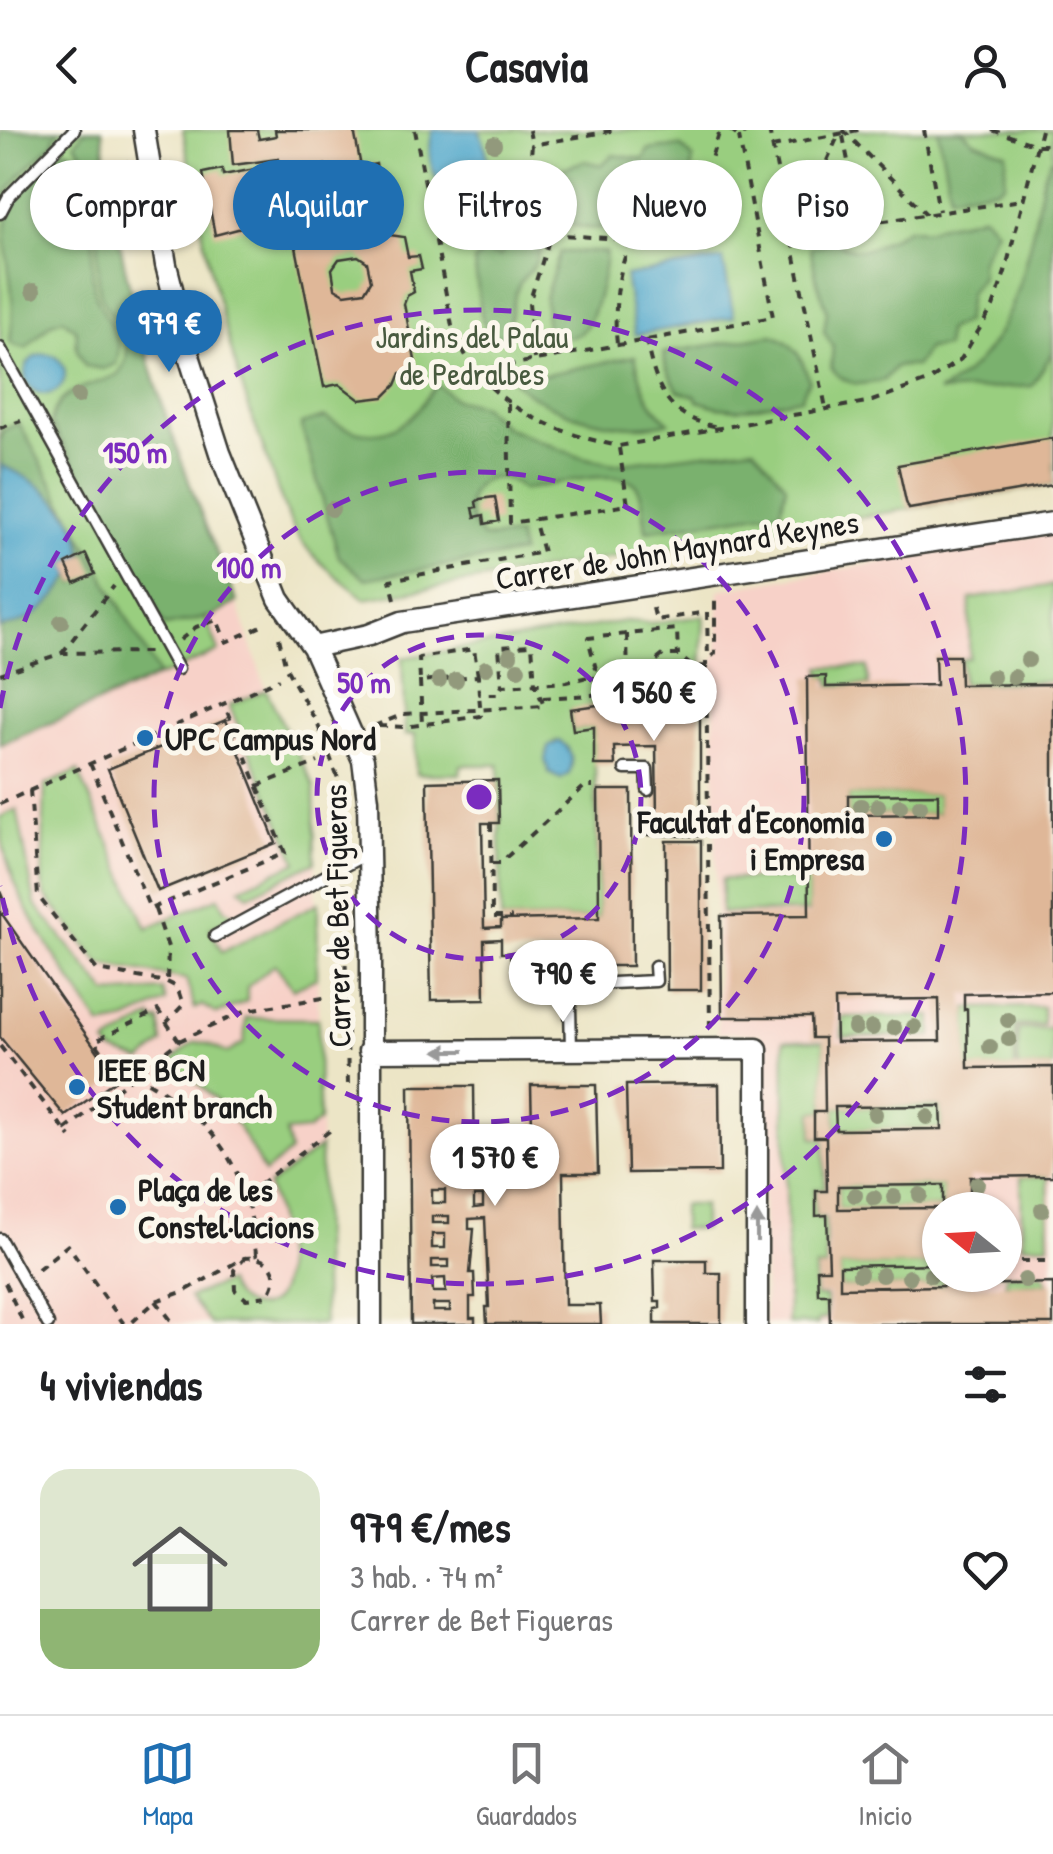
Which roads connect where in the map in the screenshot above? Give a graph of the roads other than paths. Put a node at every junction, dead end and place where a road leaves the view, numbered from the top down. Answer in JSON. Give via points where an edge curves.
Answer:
{"nodes":[{"id":1,"x":74,"y":130,"type":"edge"},
{"id":2,"x":144,"y":130,"type":"edge"},
{"id":3,"x":0,"y":214,"type":"edge"},
{"id":4,"x":0,"y":348,"type":"edge"},
{"id":5,"x":1053,"y":523,"type":"edge"},
{"id":6,"x":314,"y":647,"type":"junction"},
{"id":7,"x":178,"y":668,"type":"dead end"},
{"id":8,"x":625,"y":769,"type":"dead end"},
{"id":9,"x":648,"y":790,"type":"dead end"},
{"id":10,"x":650,"y":829,"type":"dead end"},
{"id":11,"x":700,"y":830,"type":"dead end"},
{"id":12,"x":368,"y":853,"type":"junction"},
{"id":13,"x":215,"y":936,"type":"dead end"},
{"id":14,"x":655,"y":966,"type":"dead end"},
{"id":15,"x":590,"y":984,"type":"dead end"},
{"id":16,"x":570,"y":1007,"type":"dead end"},
{"id":17,"x":571,"y":1050,"type":"junction"},
{"id":18,"x":369,"y":1051,"type":"junction"},
{"id":19,"x":0,"y":1238,"type":"edge"},
{"id":20,"x":48,"y":1324,"type":"edge"},
{"id":21,"x":371,"y":1324,"type":"edge"},
{"id":22,"x":758,"y":1324,"type":"edge"}],
"edges":[{"from":1,"to":3,"type":"lane"},
{"from":2,"to":6,"type":"street","name":"Carrer de Bet Figueras","via":[[166,265],[220,453],[279,599]]},
{"from":4,"to":7,"type":"lane"},
{"from":5,"to":6,"type":"street","name":"Carrer de John Maynard Keynes","via":[[402,622]]},
{"from":6,"to":12,"type":"street","name":"Carrer de Bet Figueras","via":[[363,760]]},
{"from":8,"to":9,"type":"lane","via":[[647,769]]},
{"from":10,"to":11,"type":"lane"},
{"from":12,"to":13,"type":"lane"},
{"from":12,"to":18,"type":"street","name":"Carrer de Bet Figueras"},
{"from":14,"to":15,"type":"lane","via":[[656,981]]},
{"from":16,"to":17,"type":"lane"},
{"from":17,"to":18,"type":"street","one_way":true},
{"from":22,"to":17,"type":"street","one_way":true,"via":[[757,1049]]},
{"from":18,"to":21,"type":"street","name":"Carrer de Bet Figueras"},
{"from":19,"to":20,"type":"lane"}]}
